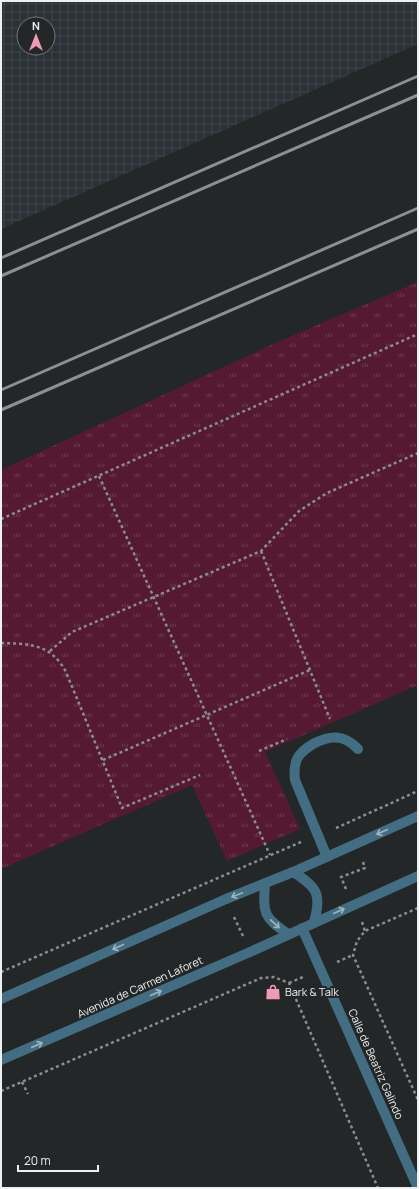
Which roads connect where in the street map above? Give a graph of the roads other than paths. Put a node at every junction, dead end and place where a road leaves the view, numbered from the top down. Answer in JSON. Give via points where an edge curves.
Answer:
{"nodes":[{"id":1,"x":358,"y":749,"type":"dead end"},
{"id":2,"x":418,"y":816,"type":"edge"},
{"id":3,"x":327,"y":857,"type":"junction"},
{"id":4,"x":293,"y":872,"type":"junction"},
{"id":5,"x":418,"y":876,"type":"edge"},
{"id":6,"x":265,"y":884,"type":"junction"},
{"id":7,"x":314,"y":922,"type":"junction"},
{"id":8,"x":302,"y":928,"type":"junction"},
{"id":9,"x":288,"y":934,"type":"junction"},
{"id":10,"x":1,"y":999,"type":"edge"},
{"id":11,"x":1,"y":1060,"type":"edge"},
{"id":12,"x":418,"y":1188,"type":"edge"}],
"edges":[{"from":1,"to":3,"type":"street","via":[[352,742],[343,739],[333,737],[319,741],[305,749],[298,757],[294,770],[295,780]]},
{"from":2,"to":3,"type":"street","one_way":true},
{"from":3,"to":4,"type":"street"},
{"from":4,"to":6,"type":"street"},
{"from":4,"to":7,"type":"street","via":[[316,891],[318,907]]},
{"from":7,"to":5,"type":"street","name":"Avenida de Carmen Laforet","one_way":true},
{"from":6,"to":9,"type":"street","one_way":true,"via":[[263,903],[266,915]]},
{"from":6,"to":10,"type":"street","one_way":true},
{"from":7,"to":8,"type":"street","name":"Avenida de Carmen Laforet"},
{"from":8,"to":9,"type":"street","name":"Avenida de Carmen Laforet"},
{"from":8,"to":12,"type":"street","name":"Calle de Beatriz Galindo"},
{"from":11,"to":9,"type":"street","name":"Avenida de Carmen Laforet","one_way":true}]}
